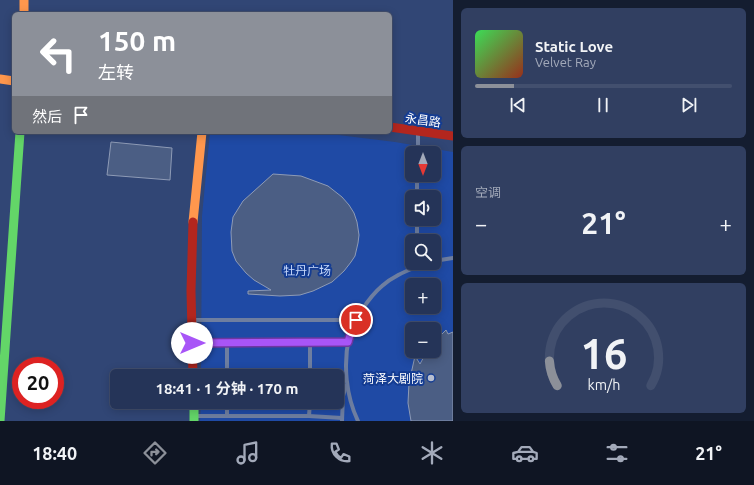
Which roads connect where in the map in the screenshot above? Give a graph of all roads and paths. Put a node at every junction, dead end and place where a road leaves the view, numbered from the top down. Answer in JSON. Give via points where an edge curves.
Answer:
{"nodes":[{"id":1,"x":24,"y":0,"type":"edge"},
{"id":2,"x":24,"y":12,"type":"edge"},
{"id":3,"x":0,"y":79,"type":"edge"},
{"id":4,"x":12,"y":81,"type":"edge"},
{"id":5,"x":392,"y":127,"type":"edge"},
{"id":6,"x":418,"y":131,"type":"junction"},
{"id":7,"x":20,"y":134,"type":"edge"},
{"id":8,"x":202,"y":134,"type":"edge"},
{"id":9,"x":453,"y":136,"type":"edge"},
{"id":10,"x":418,"y":146,"type":"edge"},
{"id":11,"x":453,"y":258,"type":"edge"},
{"id":12,"x":441,"y":260,"type":"edge"},
{"id":13,"x":407,"y":270,"type":"edge"},
{"id":14,"x":192,"y":320,"type":"junction"},
{"id":15,"x":356,"y":320,"type":"junction"},
{"id":16,"x":310,"y":342,"type":"junction"},
{"id":17,"x":348,"y":342,"type":"junction"},
{"id":18,"x":192,"y":343,"type":"junction"},
{"id":19,"x":227,"y":343,"type":"junction"},
{"id":20,"x":193,"y":369,"type":"edge"},
{"id":21,"x":227,"y":369,"type":"edge"},
{"id":22,"x":310,"y":369,"type":"edge"},
{"id":23,"x":347,"y":383,"type":"junction"},
{"id":24,"x":227,"y":409,"type":"edge"},
{"id":25,"x":310,"y":409,"type":"edge"},
{"id":26,"x":227,"y":416,"type":"junction"},
{"id":27,"x":309,"y":416,"type":"junction"},
{"id":28,"x":194,"y":418,"type":"edge"},
{"id":29,"x":342,"y":419,"type":"edge"},
{"id":30,"x":0,"y":421,"type":"edge"},
{"id":31,"x":358,"y":421,"type":"edge"}],
"edges":[{"from":1,"to":2,"type":"main road"},
{"from":3,"to":4,"type":"main road"},
{"from":5,"to":6,"type":"main road","name":"永昌路"},
{"from":6,"to":9,"type":"main road","name":"永昌路"},
{"from":6,"to":10,"type":"lane"},
{"from":7,"to":30,"type":"main road"},
{"from":8,"to":14,"type":"main road","via":[[192,233]]},
{"from":11,"to":12,"type":"lane"},
{"from":13,"to":15,"type":"lane","via":[[382,286]]},
{"from":14,"to":15,"type":"lane"},
{"from":14,"to":18,"type":"main road"},
{"from":15,"to":17,"type":"lane"},
{"from":16,"to":17,"type":"lane"},
{"from":16,"to":19,"type":"lane"},
{"from":16,"to":22,"type":"lane"},
{"from":17,"to":23,"type":"lane"},
{"from":18,"to":19,"type":"lane"},
{"from":18,"to":20,"type":"main road"},
{"from":19,"to":21,"type":"lane"},
{"from":23,"to":29,"type":"lane","via":[[343,396]]},
{"from":23,"to":31,"type":"lane","via":[[350,401]]},
{"from":24,"to":26,"type":"lane"},
{"from":25,"to":27,"type":"lane"},
{"from":26,"to":27,"type":"lane"},
{"from":26,"to":28,"type":"lane"},
{"from":27,"to":29,"type":"lane"}]}
